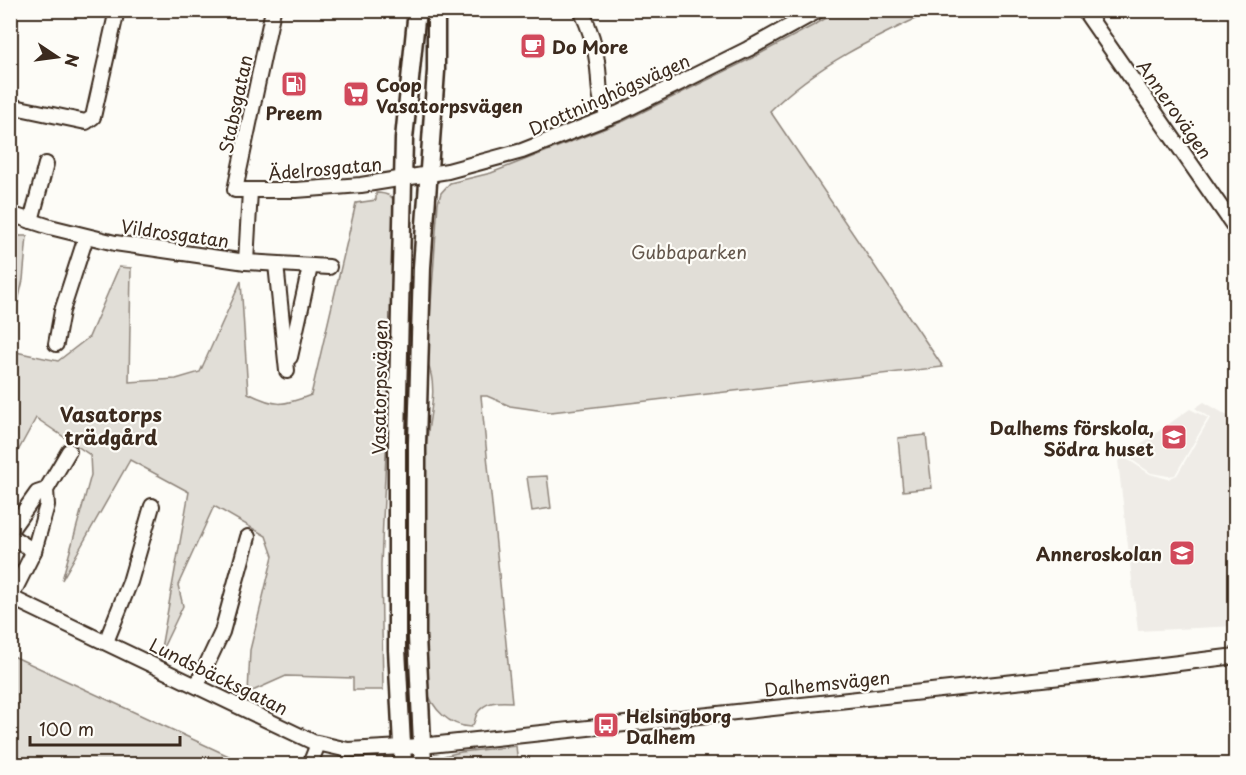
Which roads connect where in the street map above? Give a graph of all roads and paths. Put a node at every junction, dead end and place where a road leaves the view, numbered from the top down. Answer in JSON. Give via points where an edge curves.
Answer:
{"nodes":[{"id":1,"x":117,"y":10,"type":"edge"},
{"id":2,"x":273,"y":10,"type":"edge"},
{"id":3,"x":417,"y":10,"type":"edge"},
{"id":4,"x":436,"y":10,"type":"edge"},
{"id":5,"x":581,"y":10,"type":"edge"},
{"id":6,"x":819,"y":10,"type":"edge"},
{"id":7,"x":1084,"y":10,"type":"edge"},
{"id":8,"x":10,"y":106,"type":"edge"},
{"id":9,"x":609,"y":117,"type":"junction"},
{"id":10,"x":46,"y":164,"type":"dead end"},
{"id":11,"x":429,"y":174,"type":"junction"},
{"id":12,"x":402,"y":179,"type":"junction"},
{"id":13,"x":250,"y":191,"type":"junction"},
{"id":14,"x":10,"y":214,"type":"edge"},
{"id":15,"x":31,"y":220,"type":"junction"},
{"id":16,"x":1236,"y":229,"type":"edge"},
{"id":17,"x":86,"y":237,"type":"junction"},
{"id":18,"x":246,"y":262,"type":"junction"},
{"id":19,"x":276,"y":264,"type":"junction"},
{"id":20,"x":310,"y":267,"type":"junction"},
{"id":21,"x":329,"y":267,"type":"dead end"},
{"id":22,"x":56,"y":344,"type":"dead end"},
{"id":23,"x":69,"y":451,"type":"dead end"},
{"id":24,"x":46,"y":490,"type":"junction"},
{"id":25,"x":152,"y":506,"type":"dead end"},
{"id":26,"x":10,"y":531,"type":"edge"},
{"id":27,"x":10,"y":536,"type":"edge"},
{"id":28,"x":248,"y":537,"type":"dead end"},
{"id":29,"x":34,"y":551,"type":"junction"},
{"id":30,"x":11,"y":597,"type":"edge"},
{"id":31,"x":106,"y":642,"type":"junction"},
{"id":32,"x":1236,"y":656,"type":"edge"},
{"id":33,"x":197,"y":685,"type":"junction"},
{"id":34,"x":318,"y":744,"type":"junction"},
{"id":35,"x":422,"y":746,"type":"junction"},
{"id":36,"x":401,"y":747,"type":"junction"},
{"id":37,"x":310,"y":765,"type":"edge"},
{"id":38,"x":403,"y":765,"type":"edge"},
{"id":39,"x":423,"y":765,"type":"edge"}],
"edges":[{"from":1,"to":8,"type":"street","via":[[91,121]]},
{"from":2,"to":13,"type":"street","name":"Stabsgatan","via":[[235,190]]},
{"from":3,"to":12,"type":"main road","name":"Vasatorpsvägen"},
{"from":4,"to":11,"type":"main road"},
{"from":5,"to":9,"type":"street","via":[[594,42],[599,93]]},
{"from":6,"to":9,"type":"street","name":"Drottninghögsvägen"},
{"from":7,"to":16,"type":"street","name":"Annerovägen"},
{"from":9,"to":11,"type":"street","name":"Drottninghögsvägen","via":[[522,151]]},
{"from":10,"to":15,"type":"street"},
{"from":11,"to":12,"type":"street","name":"Drottninghögsvägen"},
{"from":11,"to":35,"type":"main road","via":[[417,443],[417,637]]},
{"from":12,"to":13,"type":"street","name":"Ädelrosgatan"},
{"from":12,"to":36,"type":"main road","name":"Vasatorpsvägen","via":[[396,538]]},
{"from":13,"to":18,"type":"street","name":"Vildrosgatan"},
{"from":14,"to":15,"type":"street","name":"Vildrosgatan"},
{"from":15,"to":17,"type":"street","name":"Vildrosgatan"},
{"from":17,"to":18,"type":"street","name":"Vildrosgatan"},
{"from":17,"to":22,"type":"street","via":[[62,311]]},
{"from":18,"to":19,"type":"street"},
{"from":19,"to":20,"type":"street"},
{"from":19,"to":20,"type":"street","via":[[287,371]]},
{"from":20,"to":21,"type":"street"},
{"from":23,"to":24,"type":"street"},
{"from":24,"to":26,"type":"street","via":[[37,492]]},
{"from":24,"to":29,"type":"street","via":[[47,505]]},
{"from":25,"to":31,"type":"street","via":[[130,582]]},
{"from":27,"to":29,"type":"street"},
{"from":28,"to":33,"type":"street","via":[[222,632]]},
{"from":29,"to":30,"type":"street"},
{"from":30,"to":31,"type":"street","name":"Lundsbäcksgatan"},
{"from":31,"to":33,"type":"street","name":"Lundsbäcksgatan"},
{"from":32,"to":35,"type":"street","name":"Dalhemsvägen"},
{"from":33,"to":34,"type":"street","name":"Lundsbäcksgatan"},
{"from":34,"to":36,"type":"street","name":"Lundsbäcksgatan","via":[[348,750]]},
{"from":34,"to":37,"type":"street"},
{"from":35,"to":36,"type":"street","name":"Lundsbäcksgatan"},
{"from":35,"to":39,"type":"main road"},
{"from":36,"to":38,"type":"main road","name":"Vasatorpsvägen"}]}
